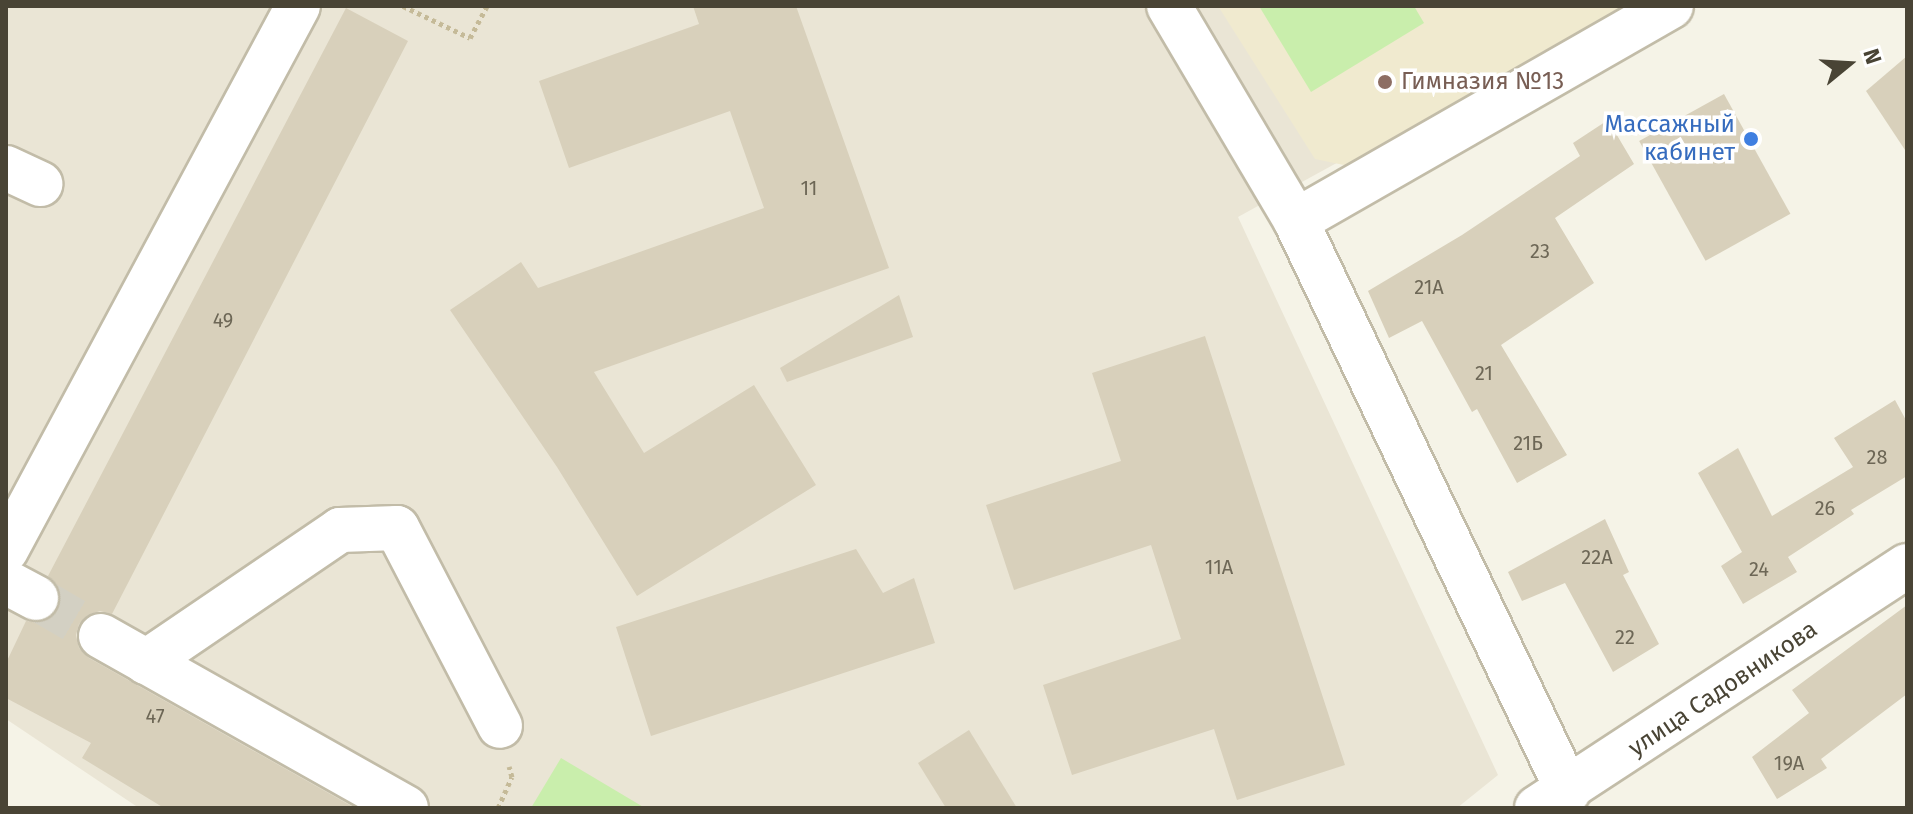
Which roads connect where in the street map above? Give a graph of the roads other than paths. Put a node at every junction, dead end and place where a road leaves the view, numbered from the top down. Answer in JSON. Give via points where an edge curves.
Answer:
{"nodes":[{"id":1,"x":298,"y":6,"type":"edge"},
{"id":2,"x":1169,"y":6,"type":"edge"},
{"id":3,"x":1671,"y":6,"type":"edge"},
{"id":4,"x":1296,"y":221,"type":"junction"},
{"id":5,"x":6,"y":550,"type":"edge"},
{"id":6,"x":1907,"y":566,"type":"edge"},
{"id":7,"x":101,"y":636,"type":"tunnel mouth"},
{"id":8,"x":146,"y":662,"type":"junction"},
{"id":9,"x":500,"y":726,"type":"dead end"},
{"id":10,"x":1552,"y":799,"type":"edge"},
{"id":11,"x":406,"y":808,"type":"edge"}],
"edges":[{"from":1,"to":5,"type":"street"},
{"from":2,"to":4,"type":"street"},
{"from":3,"to":4,"type":"street"},
{"from":4,"to":10,"type":"street"},
{"from":6,"to":10,"type":"street","name":"улица Садовникова"},
{"from":7,"to":8,"type":"street"},
{"from":8,"to":9,"type":"street","via":[[340,530],[397,528]]},
{"from":8,"to":11,"type":"street"}]}
